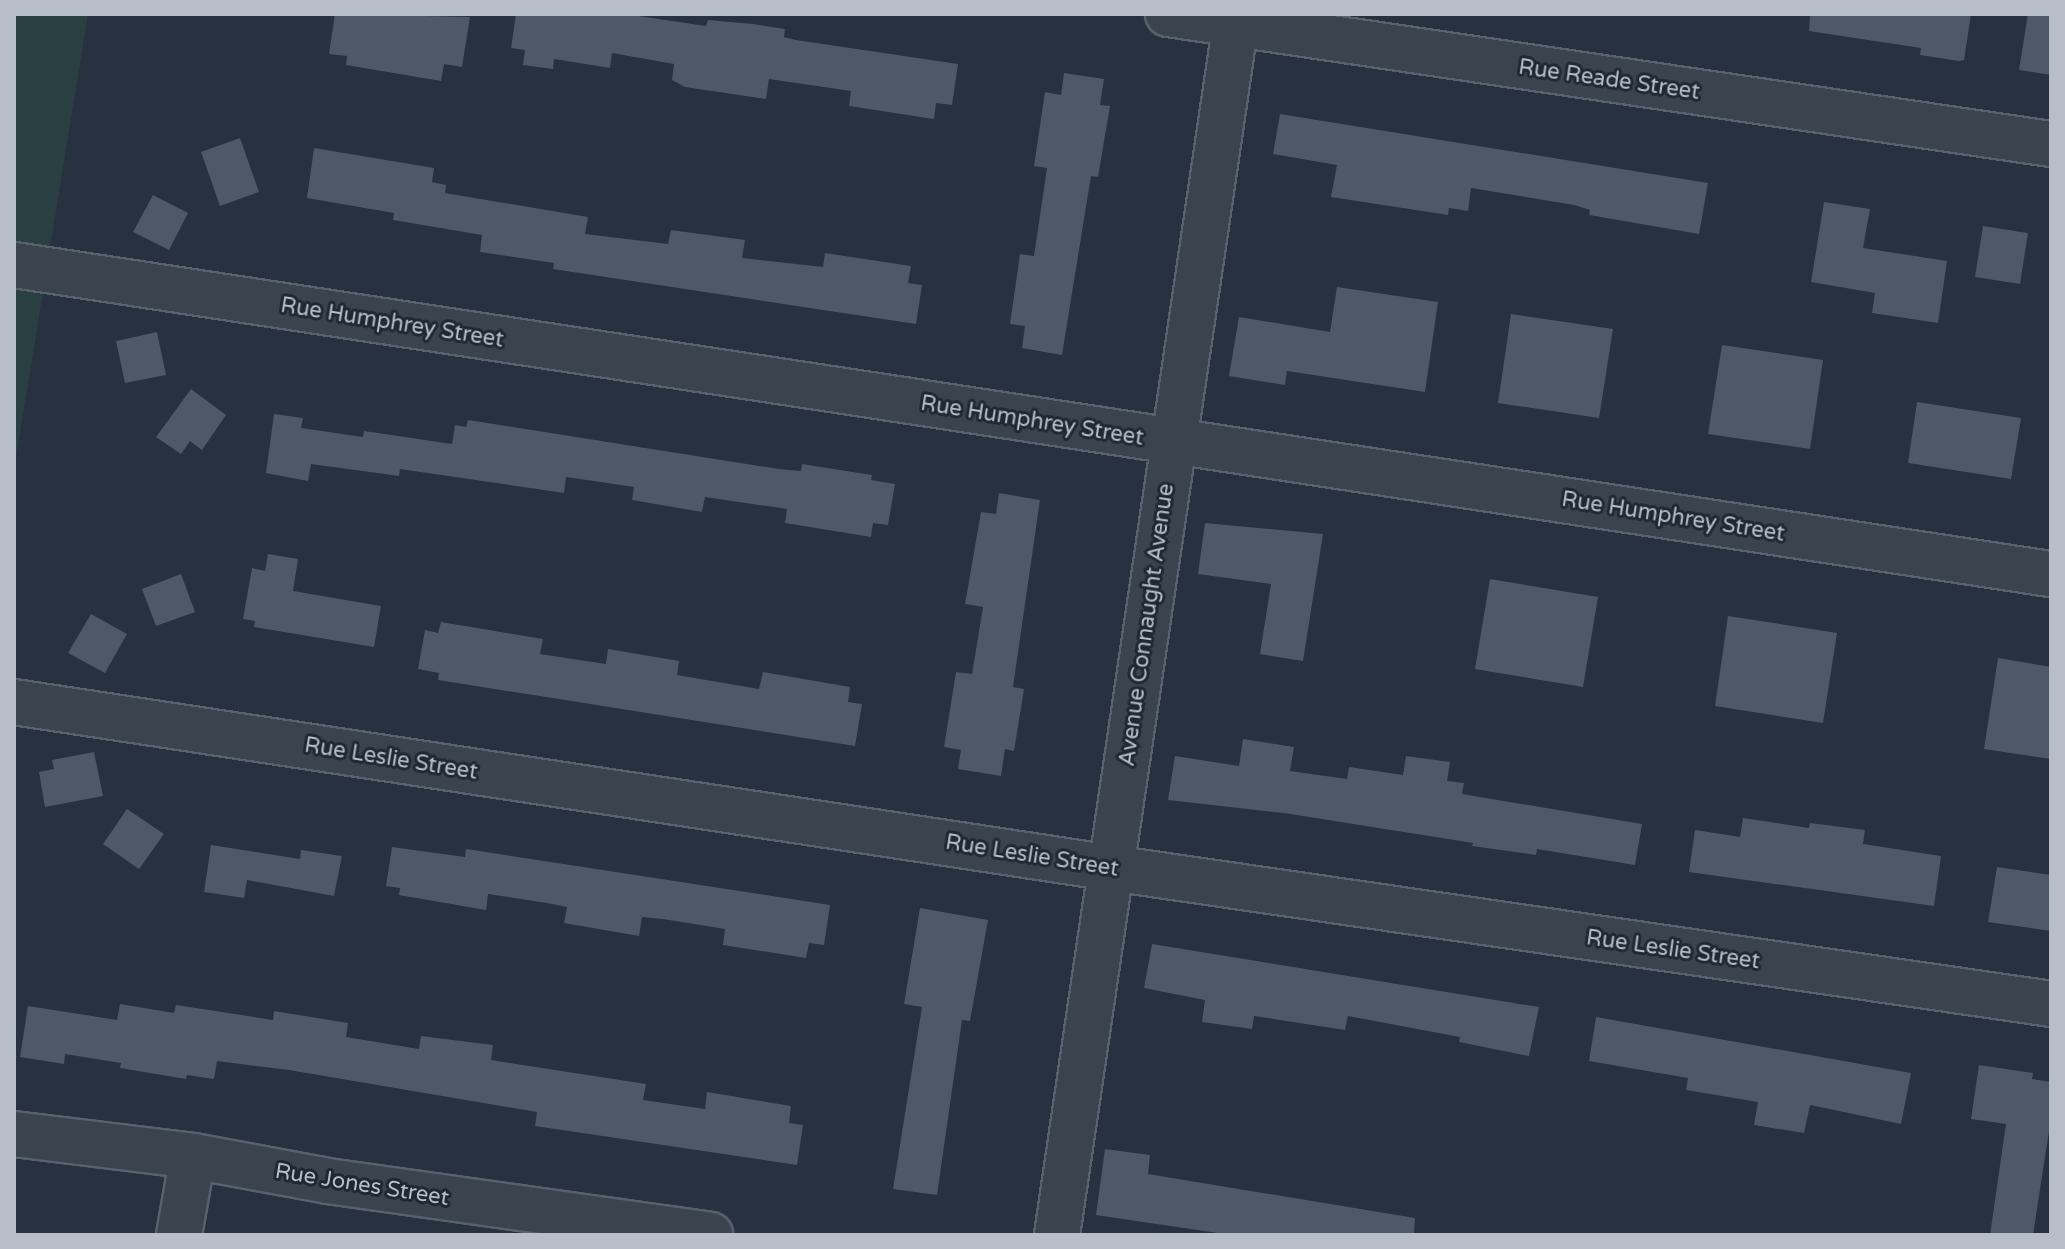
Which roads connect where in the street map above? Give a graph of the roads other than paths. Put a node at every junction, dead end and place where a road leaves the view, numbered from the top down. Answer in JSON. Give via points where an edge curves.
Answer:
{"nodes":[{"id":1,"x":1168,"y":14,"type":"edge"},
{"id":2,"x":1236,"y":19,"type":"edge"},
{"id":3,"x":2051,"y":144,"type":"edge"},
{"id":4,"x":14,"y":265,"type":"edge"},
{"id":5,"x":1174,"y":443,"type":"junction"},
{"id":6,"x":2051,"y":574,"type":"edge"},
{"id":7,"x":14,"y":702,"type":"edge"},
{"id":8,"x":1111,"y":868,"type":"junction"},
{"id":9,"x":2051,"y":1004,"type":"edge"},
{"id":10,"x":14,"y":1134,"type":"edge"},
{"id":11,"x":193,"y":1156,"type":"junction"},
{"id":12,"x":613,"y":1230,"type":"edge"},
{"id":13,"x":179,"y":1235,"type":"edge"},
{"id":14,"x":710,"y":1235,"type":"edge"},
{"id":15,"x":1057,"y":1235,"type":"edge"}],
"edges":[{"from":1,"to":2,"type":"street","name":"Rue Reade Street"},
{"from":2,"to":3,"type":"street","name":"Rue Reade Street"},
{"from":2,"to":5,"type":"street","name":"Avenue Connaught Avenue"},
{"from":4,"to":5,"type":"street","name":"Rue Humphrey Street"},
{"from":5,"to":6,"type":"street","name":"Rue Humphrey Street"},
{"from":5,"to":8,"type":"street","name":"Avenue Connaught Avenue"},
{"from":7,"to":8,"type":"street","name":"Rue Leslie Street"},
{"from":8,"to":9,"type":"street","name":"Rue Leslie Street"},
{"from":8,"to":15,"type":"street","name":"Avenue Connaught Avenue"},
{"from":10,"to":11,"type":"street","name":"Rue Jones Street"},
{"from":11,"to":12,"type":"street","name":"Rue Jones Street"},
{"from":11,"to":13,"type":"street"},
{"from":12,"to":14,"type":"street","name":"Rue Jones Street"}]}
